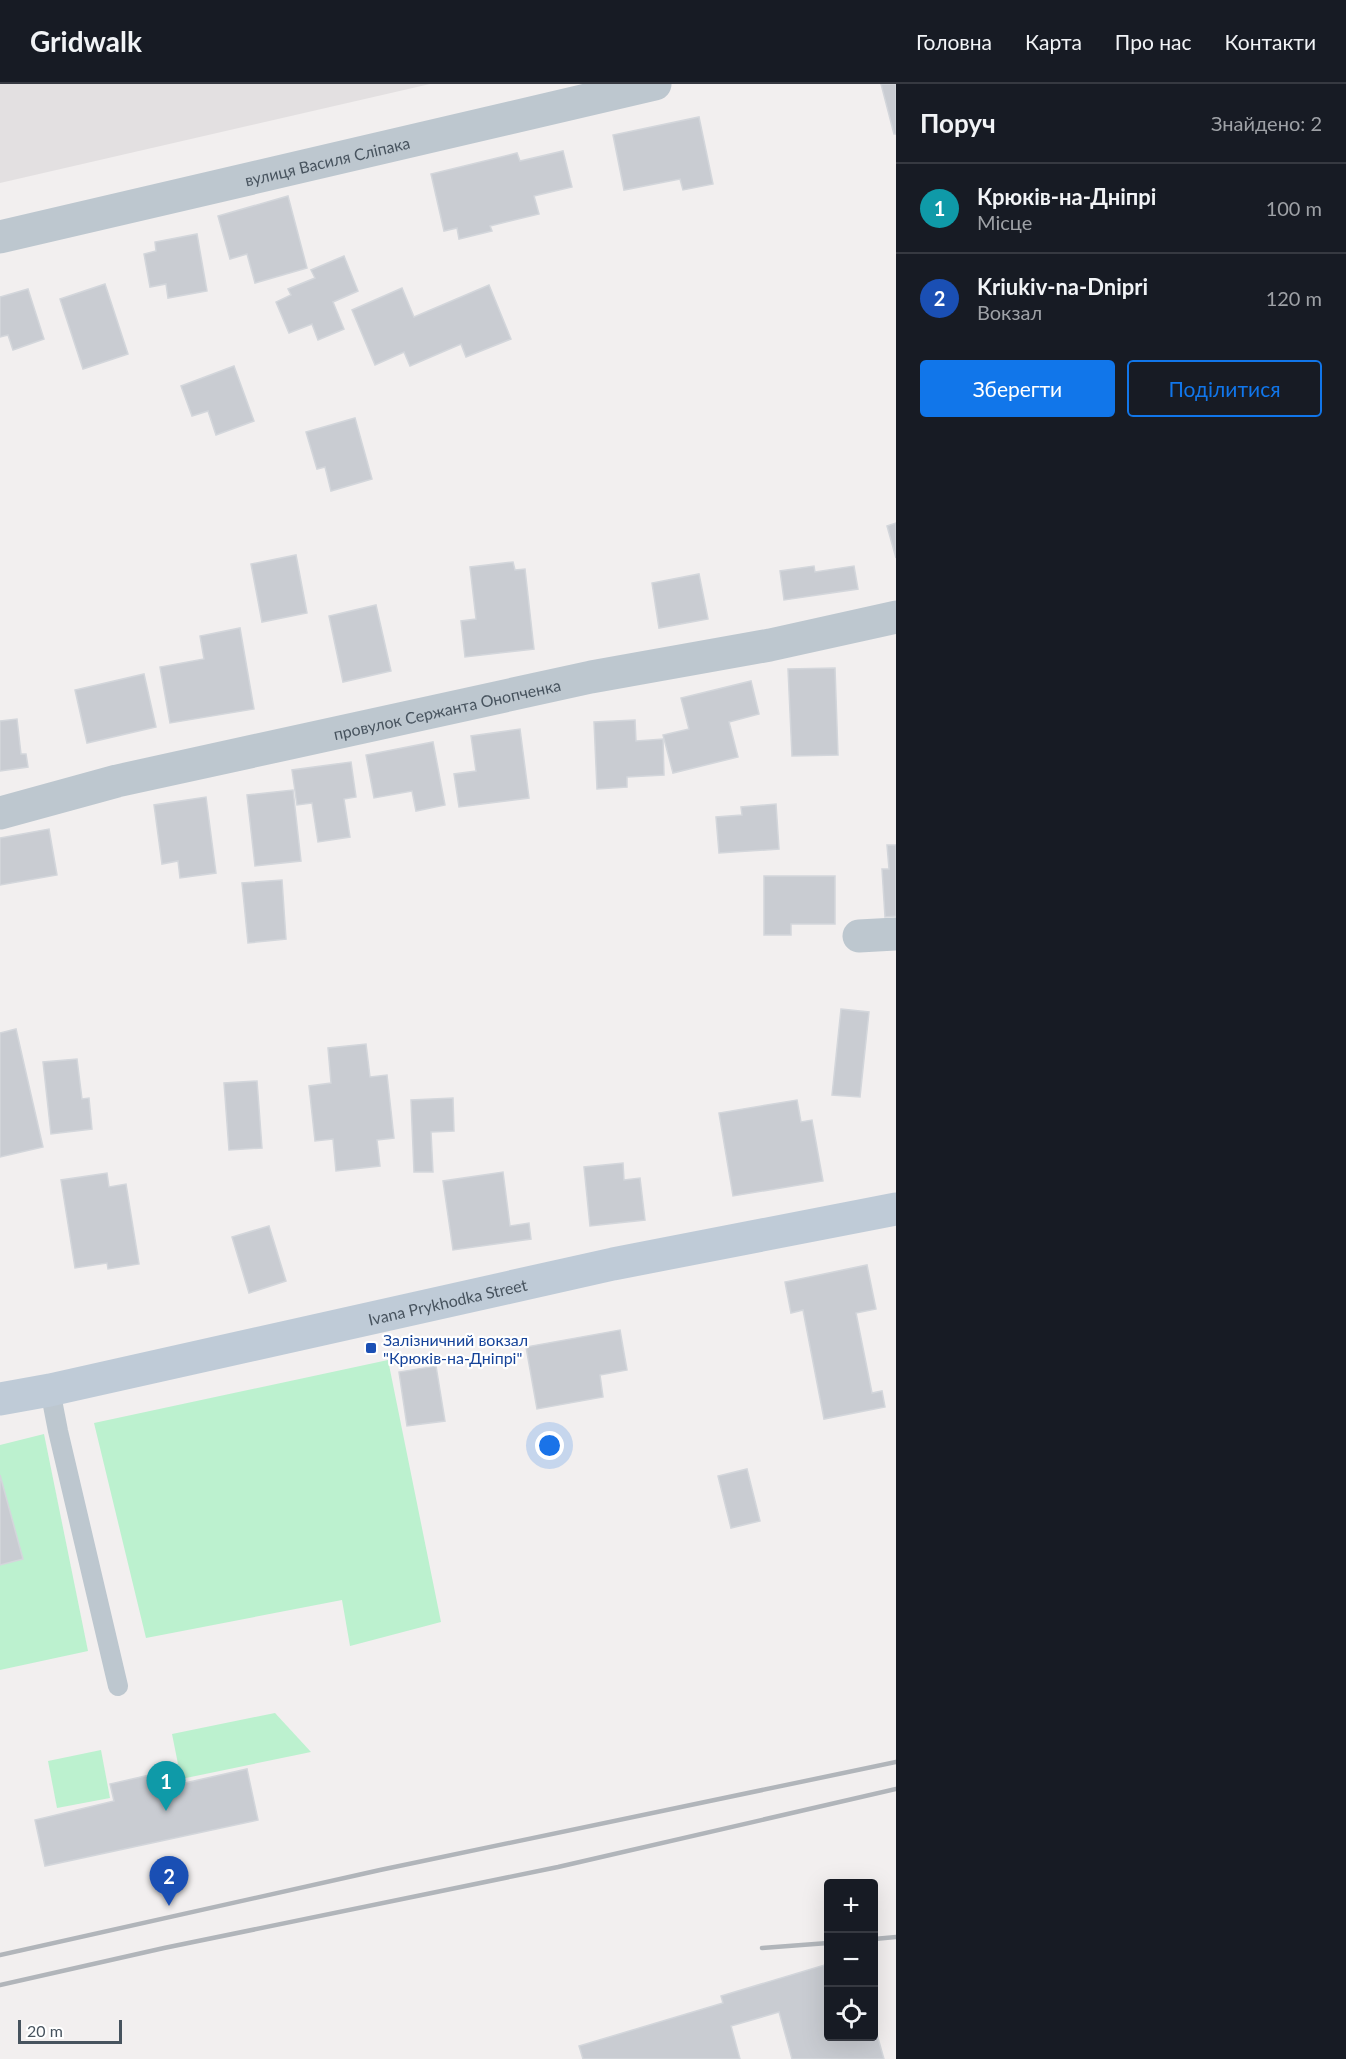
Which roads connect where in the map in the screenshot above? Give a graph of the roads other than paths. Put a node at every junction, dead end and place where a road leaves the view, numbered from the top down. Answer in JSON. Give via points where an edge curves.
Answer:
{"nodes":[{"id":1,"x":655,"y":84,"type":"edge"},
{"id":2,"x":0,"y":237,"type":"edge"},
{"id":3,"x":896,"y":617,"type":"edge"},
{"id":4,"x":0,"y":813,"type":"edge"},
{"id":5,"x":896,"y":934,"type":"edge"},
{"id":6,"x":860,"y":936,"type":"dead end"},
{"id":7,"x":896,"y":1209,"type":"edge"},
{"id":8,"x":50,"y":1390,"type":"junction"},
{"id":9,"x":0,"y":1399,"type":"edge"},
{"id":10,"x":118,"y":1686,"type":"dead end"}],
"edges":[{"from":1,"to":2,"type":"street","name":"вулиця Василя Сліпака"},
{"from":3,"to":4,"type":"street","name":"провулок Сержанта Онопченка","via":[[770,645],[591,677],[117,781]]},
{"from":5,"to":6,"type":"street"},
{"from":7,"to":8,"type":"main road","name":"Ivana Prykhodka Street","via":[[613,1264]]},
{"from":8,"to":9,"type":"main road","name":"Ivana Prykhodka Street"},
{"from":8,"to":10,"type":"lane"}]}
